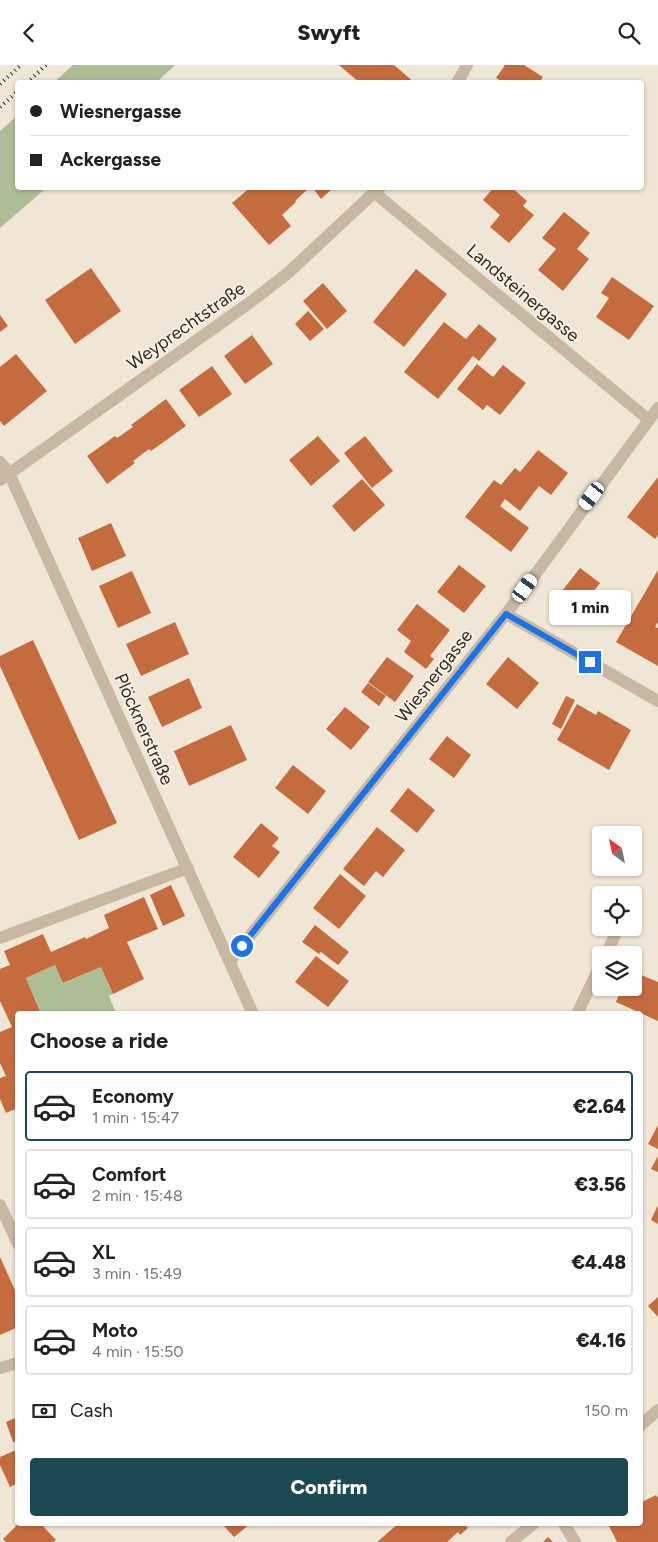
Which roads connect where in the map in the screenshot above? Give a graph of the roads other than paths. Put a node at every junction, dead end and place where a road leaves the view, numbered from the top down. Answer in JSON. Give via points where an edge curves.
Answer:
{"nodes":[{"id":1,"x":467,"y":65,"type":"edge"},
{"id":2,"x":459,"y":80,"type":"edge"},
{"id":3,"x":378,"y":191,"type":"edge"},
{"id":4,"x":658,"y":408,"type":"edge"},
{"id":5,"x":649,"y":420,"type":"junction"},
{"id":6,"x":0,"y":462,"type":"edge"},
{"id":7,"x":5,"y":476,"type":"edge"},
{"id":8,"x":506,"y":614,"type":"junction"},
{"id":9,"x":658,"y":701,"type":"edge"},
{"id":10,"x":188,"y":868,"type":"junction"},
{"id":11,"x":0,"y":938,"type":"edge"},
{"id":12,"x":230,"y":961,"type":"junction"},
{"id":13,"x":592,"y":983,"type":"edge"},
{"id":14,"x":252,"y":1011,"type":"edge"},
{"id":15,"x":578,"y":1011,"type":"edge"},
{"id":16,"x":0,"y":1205,"type":"edge"},
{"id":17,"x":15,"y":1238,"type":"edge"},
{"id":18,"x":15,"y":1364,"type":"edge"},
{"id":19,"x":0,"y":1369,"type":"edge"},
{"id":20,"x":658,"y":1410,"type":"edge"},
{"id":21,"x":643,"y":1423,"type":"edge"},
{"id":22,"x":531,"y":1526,"type":"edge"},
{"id":23,"x":565,"y":1526,"type":"edge"},
{"id":24,"x":511,"y":1542,"type":"edge"},
{"id":25,"x":574,"y":1542,"type":"edge"}],
"edges":[{"from":1,"to":2,"type":"street"},
{"from":3,"to":5,"type":"street","name":"Landsteinergasse"},
{"from":3,"to":7,"type":"street","name":"Weyprechtstraße","via":[[288,273],[252,301]]},
{"from":4,"to":5,"type":"street","name":"Wiesnergasse"},
{"from":5,"to":8,"type":"street","name":"Wiesnergasse"},
{"from":6,"to":7,"type":"street","name":"Plöcknerstraße"},
{"from":7,"to":10,"type":"street","name":"Plöcknerstraße"},
{"from":8,"to":9,"type":"street"},
{"from":8,"to":12,"type":"street","name":"Wiesnergasse"},
{"from":10,"to":11,"type":"street"},
{"from":10,"to":12,"type":"street","name":"Plöcknerstraße"},
{"from":12,"to":14,"type":"street","name":"Plöcknerstraße"},
{"from":13,"to":15,"type":"street"},
{"from":16,"to":17,"type":"street"},
{"from":18,"to":19,"type":"street"},
{"from":20,"to":21,"type":"street"},
{"from":22,"to":24,"type":"street"},
{"from":23,"to":25,"type":"street"}]}
